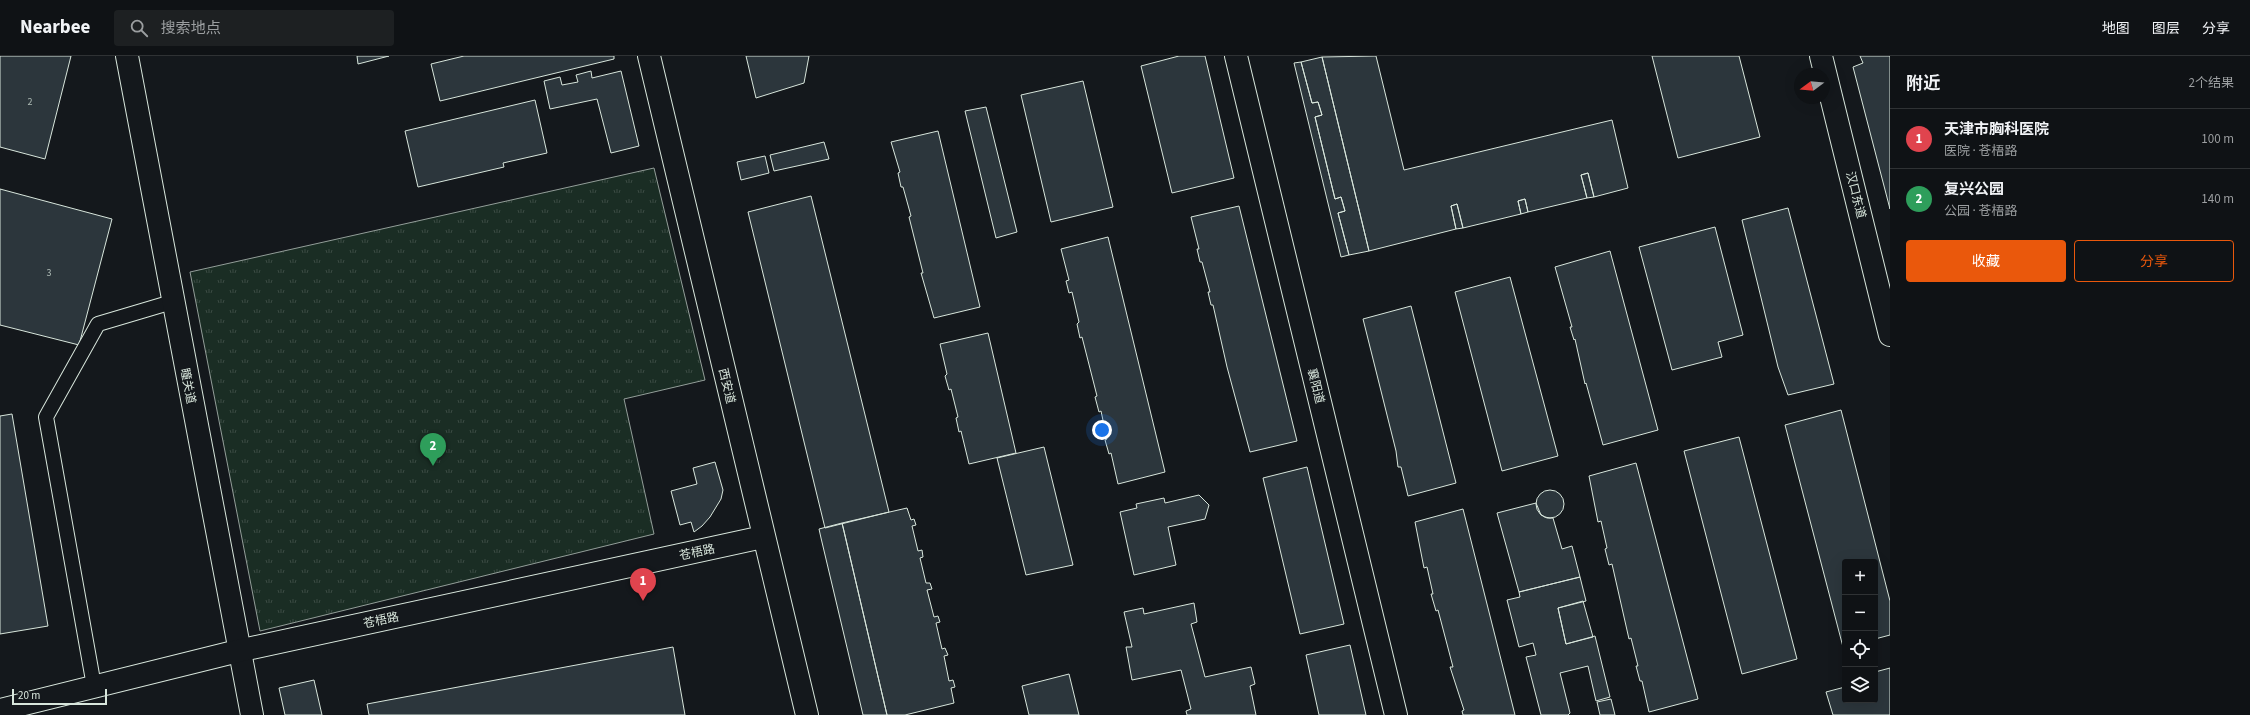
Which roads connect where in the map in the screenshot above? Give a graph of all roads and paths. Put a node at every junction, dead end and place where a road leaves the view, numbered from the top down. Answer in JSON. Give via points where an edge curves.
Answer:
{"nodes":[{"id":1,"x":127,"y":56,"type":"edge"},
{"id":2,"x":649,"y":56,"type":"edge"},
{"id":3,"x":1236,"y":56,"type":"edge"},
{"id":4,"x":1821,"y":56,"type":"edge"},
{"id":5,"x":172,"y":302,"type":"junction"},
{"id":6,"x":1890,"y":335,"type":"edge"},
{"id":7,"x":763,"y":538,"type":"junction"},
{"id":8,"x":238,"y":651,"type":"junction"},
{"id":9,"x":94,"y":686,"type":"junction"},
{"id":10,"x":0,"y":710,"type":"edge"},
{"id":11,"x":252,"y":715,"type":"edge"},
{"id":12,"x":807,"y":715,"type":"edge"},
{"id":13,"x":1396,"y":715,"type":"edge"}],
"edges":[{"from":1,"to":5,"type":"street","name":"瞳关道"},
{"from":2,"to":7,"type":"street","name":"西安道"},
{"from":3,"to":13,"type":"street","name":"襄阳道"},
{"from":4,"to":6,"type":"street","name":"汉口东道"},
{"from":5,"to":8,"type":"street","name":"瞳关道"},
{"from":5,"to":9,"type":"lane","via":[[98,324],[46,417]]},
{"from":7,"to":8,"type":"street","name":"苍梧路"},
{"from":7,"to":12,"type":"street","name":"西安道"},
{"from":8,"to":9,"type":"street","name":"苍梧路"},
{"from":8,"to":11,"type":"street","name":"瞳关道"},
{"from":9,"to":10,"type":"street","name":"苍梧路"}]}
